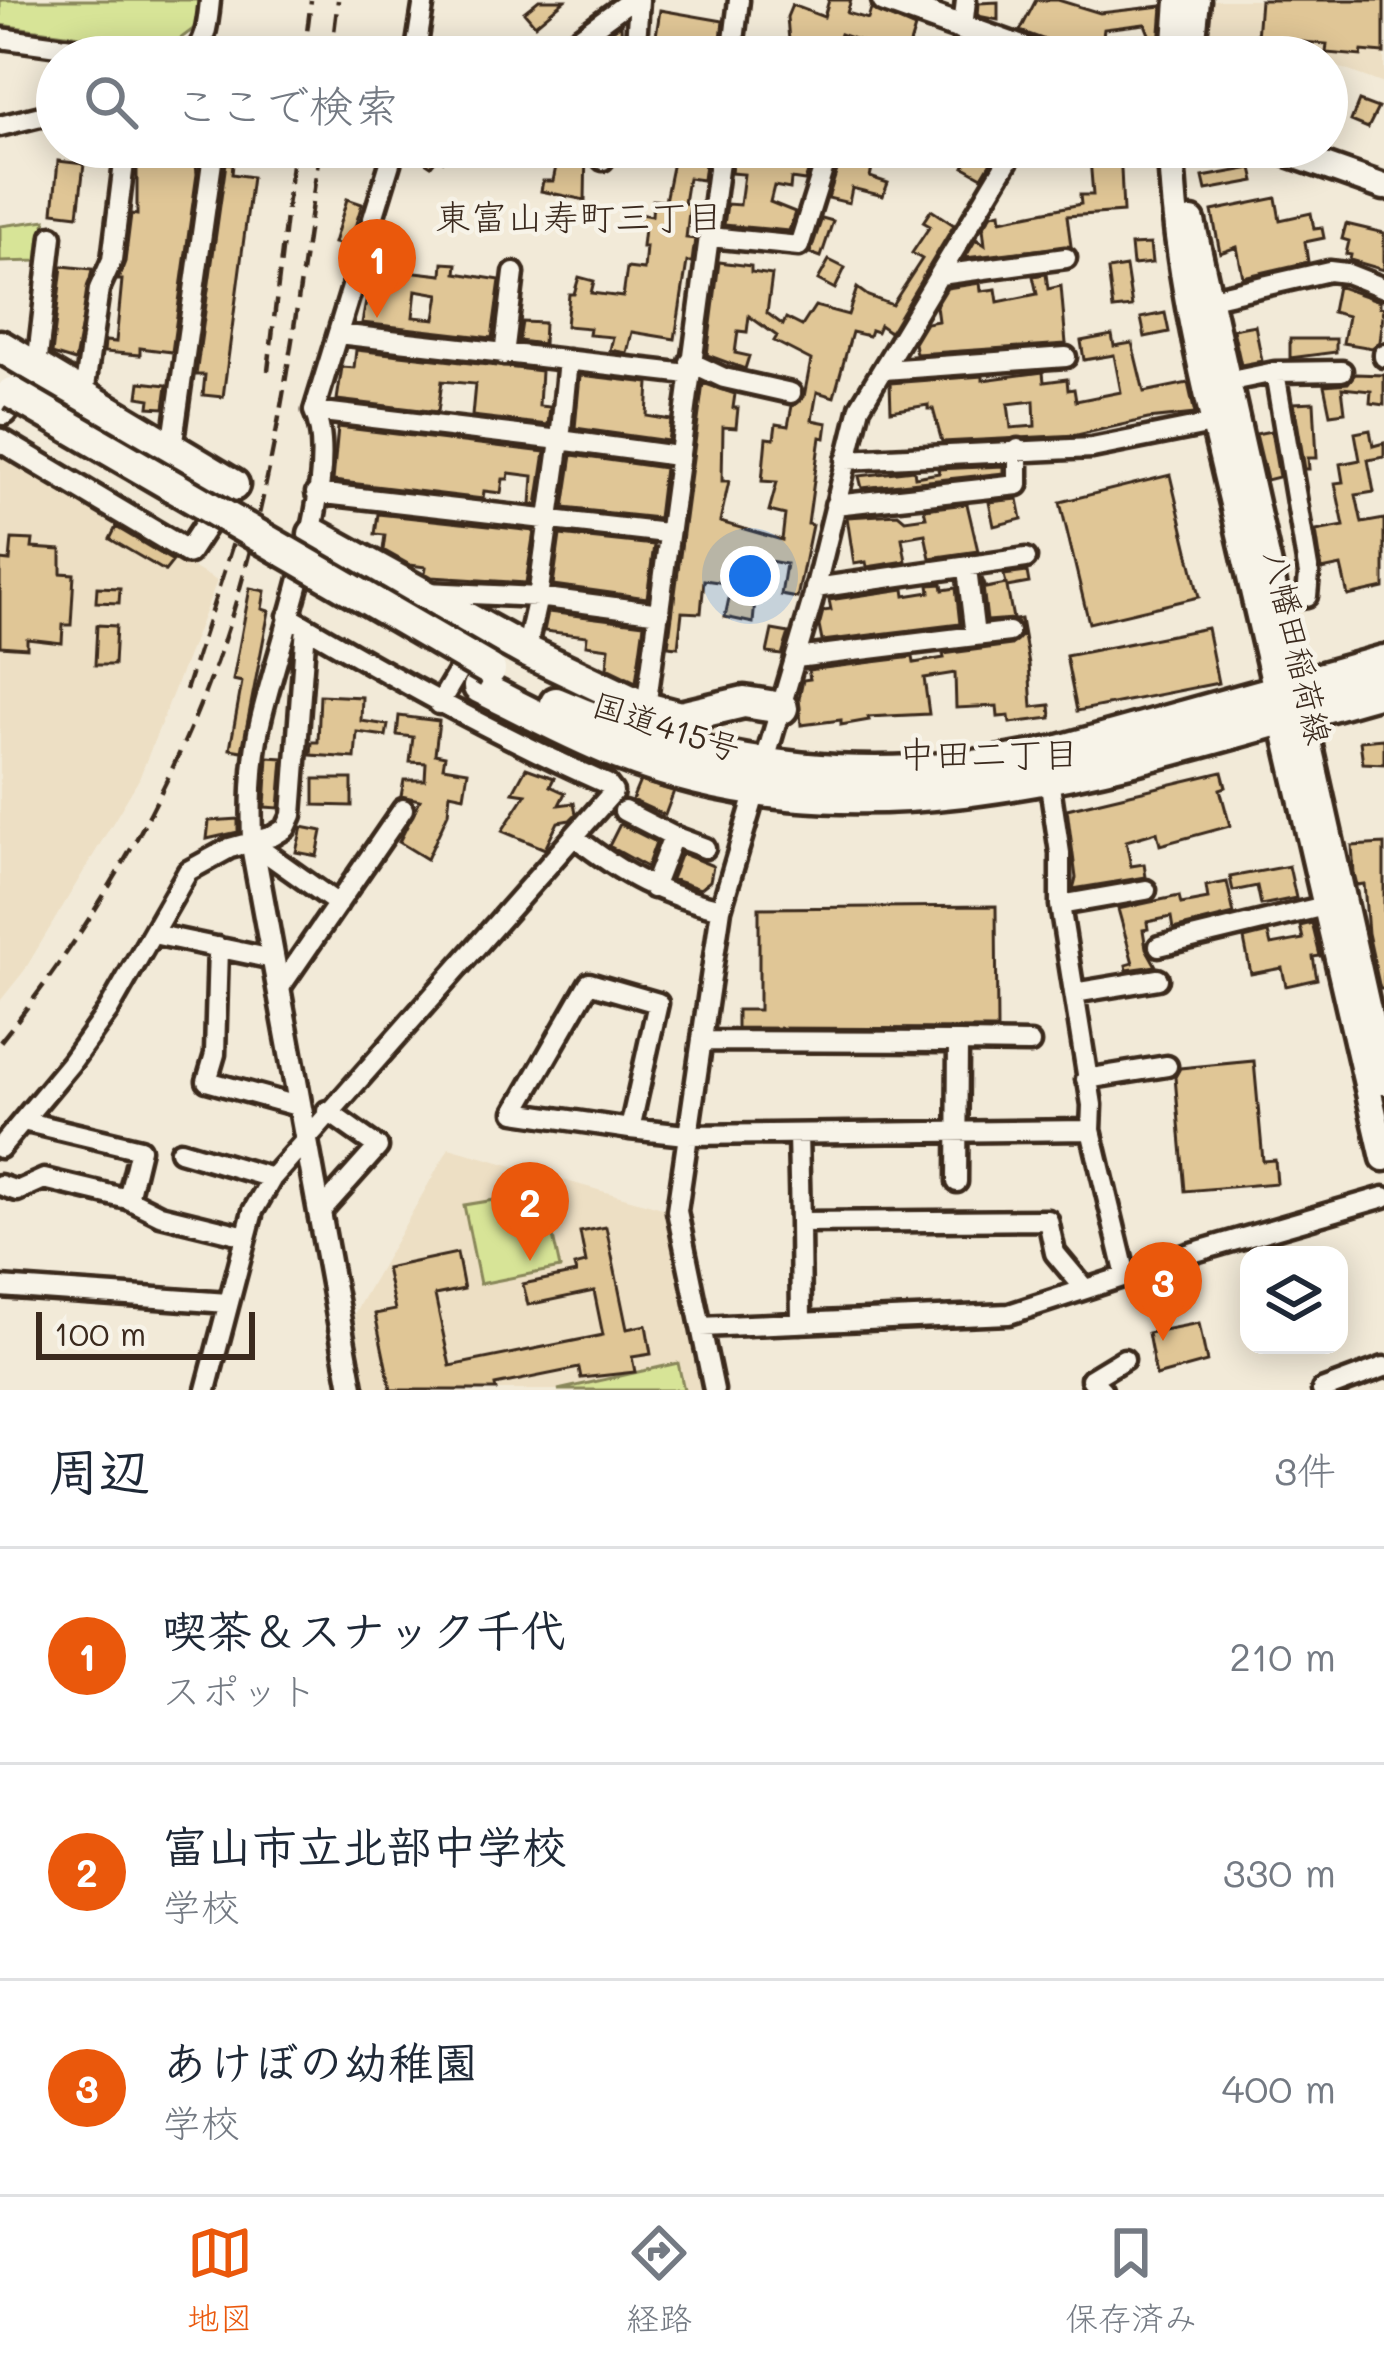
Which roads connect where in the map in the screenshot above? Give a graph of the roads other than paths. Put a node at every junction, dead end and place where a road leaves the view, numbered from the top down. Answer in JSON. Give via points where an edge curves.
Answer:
{"nodes":[{"id":1,"x":211,"y":0,"type":"edge"},
{"id":2,"x":424,"y":0,"type":"edge"},
{"id":3,"x":635,"y":0,"type":"edge"},
{"id":4,"x":739,"y":0,"type":"edge"},
{"id":5,"x":888,"y":0,"type":"edge"},
{"id":6,"x":966,"y":0,"type":"edge"},
{"id":7,"x":1179,"y":0,"type":"edge"},
{"id":8,"x":1197,"y":0,"type":"edge"},
{"id":9,"x":963,"y":28,"type":"junction"},
{"id":10,"x":203,"y":36,"type":"edge"},
{"id":11,"x":418,"y":36,"type":"edge"},
{"id":12,"x":582,"y":36,"type":"edge"},
{"id":13,"x":635,"y":36,"type":"edge"},
{"id":14,"x":735,"y":36,"type":"edge"},
{"id":15,"x":985,"y":36,"type":"edge"},
{"id":16,"x":1176,"y":36,"type":"edge"},
{"id":17,"x":1193,"y":36,"type":"edge"},
{"id":18,"x":0,"y":38,"type":"edge"},
{"id":19,"x":36,"y":45,"type":"edge"},
{"id":20,"x":36,"y":117,"type":"edge"},
{"id":21,"x":0,"y":126,"type":"edge"},
{"id":22,"x":123,"y":168,"type":"edge"},
{"id":23,"x":211,"y":168,"type":"edge"},
{"id":24,"x":389,"y":168,"type":"edge"},
{"id":25,"x":718,"y":168,"type":"edge"},
{"id":26,"x":823,"y":168,"type":"edge"},
{"id":27,"x":1003,"y":168,"type":"edge"},
{"id":28,"x":1172,"y":168,"type":"edge"},
{"id":29,"x":1187,"y":168,"type":"edge"},
{"id":30,"x":1330,"y":168,"type":"edge"},
{"id":31,"x":1384,"y":187,"type":"edge"},
{"id":32,"x":52,"y":236,"type":"dead end"},
{"id":33,"x":710,"y":237,"type":"junction"},
{"id":34,"x":1066,"y":258,"type":"dead end"},
{"id":35,"x":514,"y":273,"type":"dead end"},
{"id":36,"x":940,"y":274,"type":"junction"},
{"id":37,"x":1384,"y":288,"type":"edge"},
{"id":38,"x":1208,"y":299,"type":"junction"},
{"id":39,"x":338,"y":334,"type":"junction"},
{"id":40,"x":0,"y":346,"type":"edge"},
{"id":41,"x":504,"y":355,"type":"junction"},
{"id":42,"x":1066,"y":357,"type":"dead end"},
{"id":43,"x":568,"y":360,"type":"junction"},
{"id":44,"x":37,"y":366,"type":"junction"},
{"id":45,"x":689,"y":368,"type":"junction"},
{"id":46,"x":884,"y":370,"type":"junction"},
{"id":47,"x":1342,"y":370,"type":"dead end"},
{"id":48,"x":1275,"y":371,"type":"junction"},
{"id":49,"x":1226,"y":382,"type":"junction"},
{"id":50,"x":791,"y":393,"type":"dead end"},
{"id":51,"x":84,"y":394,"type":"junction"},
{"id":52,"x":4,"y":398,"type":"edge"},
{"id":53,"x":314,"y":411,"type":"junction"},
{"id":54,"x":1225,"y":422,"type":"junction"},
{"id":55,"x":0,"y":440,"type":"edge"},
{"id":56,"x":560,"y":440,"type":"junction"},
{"id":57,"x":172,"y":448,"type":"junction"},
{"id":58,"x":1018,"y":449,"type":"junction"},
{"id":59,"x":677,"y":456,"type":"junction"},
{"id":60,"x":846,"y":460,"type":"junction"},
{"id":61,"x":233,"y":485,"type":"joint"},
{"id":62,"x":316,"y":493,"type":"junction"},
{"id":63,"x":835,"y":506,"type":"junction"},
{"id":64,"x":547,"y":519,"type":"junction"},
{"id":65,"x":667,"y":533,"type":"junction"},
{"id":66,"x":314,"y":534,"type":"junction"},
{"id":67,"x":1026,"y":558,"type":"dead end"},
{"id":68,"x":967,"y":569,"type":"junction"},
{"id":69,"x":815,"y":588,"type":"junction"},
{"id":70,"x":423,"y":593,"type":"junction"},
{"id":71,"x":538,"y":596,"type":"junction"},
{"id":72,"x":1266,"y":603,"type":"junction"},
{"id":73,"x":660,"y":613,"type":"junction"},
{"id":74,"x":288,"y":616,"type":"junction"},
{"id":75,"x":307,"y":627,"type":"junction"},
{"id":76,"x":484,"y":628,"type":"junction"},
{"id":77,"x":1009,"y":632,"type":"dead end"},
{"id":78,"x":975,"y":636,"type":"junction"},
{"id":79,"x":526,"y":651,"type":"junction"},
{"id":80,"x":796,"y":658,"type":"junction"},
{"id":81,"x":1384,"y":661,"type":"edge"},
{"id":82,"x":1384,"y":690,"type":"edge"},
{"id":83,"x":1288,"y":703,"type":"junction"},
{"id":84,"x":439,"y":704,"type":"junction"},
{"id":85,"x":646,"y":708,"type":"junction"},
{"id":86,"x":782,"y":708,"type":"junction"},
{"id":87,"x":761,"y":778,"type":"junction"},
{"id":88,"x":1049,"y":779,"type":"junction"},
{"id":89,"x":403,"y":809,"type":"dead end"},
{"id":90,"x":624,"y":812,"type":"dead end"},
{"id":91,"x":673,"y":836,"type":"junction"},
{"id":92,"x":575,"y":837,"type":"junction"},
{"id":93,"x":252,"y":843,"type":"junction"},
{"id":94,"x":705,"y":848,"type":"dead end"},
{"id":95,"x":653,"y":888,"type":"junction"},
{"id":96,"x":1146,"y":890,"type":"dead end"},
{"id":97,"x":338,"y":904,"type":"junction"},
{"id":98,"x":1060,"y":904,"type":"junction"},
{"id":99,"x":1334,"y":904,"type":"junction"},
{"id":100,"x":721,"y":909,"type":"junction"},
{"id":101,"x":153,"y":934,"type":"junction"},
{"id":102,"x":1159,"y":946,"type":"dead end"},
{"id":103,"x":218,"y":947,"type":"junction"},
{"id":104,"x":273,"y":959,"type":"junction"},
{"id":105,"x":1158,"y":979,"type":"dead end"},
{"id":106,"x":279,"y":989,"type":"junction"},
{"id":107,"x":1074,"y":993,"type":"junction"},
{"id":108,"x":703,"y":1041,"type":"junction"},
{"id":109,"x":958,"y":1042,"type":"junction"},
{"id":110,"x":1030,"y":1043,"type":"dead end"},
{"id":111,"x":1167,"y":1066,"type":"dead end"},
{"id":112,"x":1087,"y":1079,"type":"junction"},
{"id":113,"x":1384,"y":1082,"type":"edge"},
{"id":114,"x":301,"y":1107,"type":"junction"},
{"id":115,"x":328,"y":1112,"type":"junction"},
{"id":116,"x":23,"y":1121,"type":"junction"},
{"id":117,"x":630,"y":1129,"type":"junction"},
{"id":118,"x":1091,"y":1130,"type":"junction"},
{"id":119,"x":959,"y":1133,"type":"junction"},
{"id":120,"x":798,"y":1134,"type":"junction"},
{"id":121,"x":686,"y":1135,"type":"junction"},
{"id":122,"x":307,"y":1138,"type":"junction"},
{"id":123,"x":0,"y":1148,"type":"edge"},
{"id":124,"x":181,"y":1151,"type":"dead end"},
{"id":125,"x":1384,"y":1158,"type":"edge"},
{"id":126,"x":272,"y":1178,"type":"junction"},
{"id":127,"x":957,"y":1182,"type":"dead end"},
{"id":128,"x":0,"y":1185,"type":"edge"},
{"id":129,"x":1384,"y":1197,"type":"edge"},
{"id":130,"x":128,"y":1198,"type":"junction"},
{"id":131,"x":320,"y":1212,"type":"junction"},
{"id":132,"x":800,"y":1222,"type":"junction"},
{"id":133,"x":246,"y":1236,"type":"junction"},
{"id":134,"x":1126,"y":1276,"type":"junction"},
{"id":135,"x":0,"y":1287,"type":"edge"},
{"id":136,"x":1085,"y":1289,"type":"junction"},
{"id":137,"x":228,"y":1304,"type":"junction"},
{"id":138,"x":801,"y":1323,"type":"junction"},
{"id":139,"x":701,"y":1327,"type":"junction"},
{"id":140,"x":1124,"y":1359,"type":"dead end"},
{"id":141,"x":1384,"y":1367,"type":"edge"},
{"id":142,"x":1096,"y":1384,"type":"edge"},
{"id":143,"x":206,"y":1390,"type":"edge"},
{"id":144,"x":352,"y":1390,"type":"edge"},
{"id":145,"x":714,"y":1390,"type":"edge"},
{"id":146,"x":1070,"y":1390,"type":"edge"},
{"id":147,"x":1322,"y":1390,"type":"edge"}],
"edges":[{"from":1,"to":10,"type":"street"},
{"from":2,"to":11,"type":"street"},
{"from":3,"to":12,"type":"street"},
{"from":3,"to":13,"type":"street"},
{"from":4,"to":14,"type":"street"},
{"from":5,"to":9,"type":"main road"},
{"from":6,"to":9,"type":"street"},
{"from":7,"to":16,"type":"main road"},
{"from":8,"to":17,"type":"main road"},
{"from":9,"to":15,"type":"main road"},
{"from":18,"to":19,"type":"street"},
{"from":20,"to":21,"type":"street"},
{"from":22,"to":51,"type":"street"},
{"from":23,"to":57,"type":"street"},
{"from":24,"to":39,"type":"street"},
{"from":25,"to":33,"type":"street"},
{"from":26,"to":33,"type":"street","via":[[799,246]]},
{"from":27,"to":36,"type":"street"},
{"from":28,"to":54,"type":"main road","name":"八幡田稲荷線","via":[[1188,295]]},
{"from":29,"to":38,"type":"main road","name":"八幡田稲荷線"},
{"from":30,"to":31,"type":"main road"},
{"from":32,"to":44,"type":"street"},
{"from":33,"to":45,"type":"street"},
{"from":34,"to":36,"type":"street"},
{"from":35,"to":41,"type":"street"},
{"from":36,"to":46,"type":"street"},
{"from":37,"to":38,"type":"street","via":[[1329,271]]},
{"from":38,"to":49,"type":"main road","name":"八幡田稲荷線"},
{"from":39,"to":41,"type":"street"},
{"from":39,"to":53,"type":"street"},
{"from":40,"to":44,"type":"highway"},
{"from":41,"to":43,"type":"street"},
{"from":42,"to":46,"type":"street"},
{"from":43,"to":45,"type":"street"},
{"from":43,"to":56,"type":"street"},
{"from":44,"to":51,"type":"highway"},
{"from":45,"to":50,"type":"street"},
{"from":45,"to":59,"type":"street"},
{"from":46,"to":60,"type":"street","via":[[860,407]]},
{"from":47,"to":48,"type":"street"},
{"from":48,"to":49,"type":"street"},
{"from":48,"to":72,"type":"street","via":[[1309,574],[1307,596]]},
{"from":49,"to":54,"type":"main road","name":"八幡田稲荷線"},
{"from":51,"to":57,"type":"highway"},
{"from":52,"to":87,"type":"highway","name":"国道415号","via":[[621,754]]},
{"from":53,"to":56,"type":"street"},
{"from":53,"to":62,"type":"street","via":[[323,430]]},
{"from":54,"to":58,"type":"street","via":[[1092,448]]},
{"from":54,"to":72,"type":"main road","name":"八幡田稲荷線"},
{"from":55,"to":61,"type":"street","via":[[188,552]]},
{"from":56,"to":59,"type":"street"},
{"from":56,"to":64,"type":"street"},
{"from":57,"to":61,"type":"highway"},
{"from":58,"to":60,"type":"street"},
{"from":58,"to":63,"type":"street","via":[[1018,485]]},
{"from":59,"to":65,"type":"street"},
{"from":60,"to":63,"type":"street"},
{"from":62,"to":64,"type":"street"},
{"from":62,"to":66,"type":"street"},
{"from":63,"to":69,"type":"street"},
{"from":64,"to":65,"type":"street"},
{"from":64,"to":71,"type":"street"},
{"from":65,"to":73,"type":"street"},
{"from":66,"to":70,"type":"highway","name":"国道415号"},
{"from":66,"to":74,"type":"street"},
{"from":67,"to":68,"type":"street"},
{"from":68,"to":69,"type":"street"},
{"from":68,"to":78,"type":"street"},
{"from":69,"to":80,"type":"street"},
{"from":70,"to":71,"type":"street"},
{"from":70,"to":76,"type":"highway","name":"国道415号"},
{"from":71,"to":73,"type":"street"},
{"from":71,"to":79,"type":"street"},
{"from":72,"to":83,"type":"main road","name":"八幡田稲荷線"},
{"from":73,"to":85,"type":"street"},
{"from":74,"to":75,"type":"street"},
{"from":74,"to":93,"type":"street","via":[[258,734]]},
{"from":75,"to":84,"type":"street"},
{"from":75,"to":93,"type":"street","via":[[292,815],[286,828]]},
{"from":76,"to":79,"type":"highway","name":"国道415号"},
{"from":76,"to":84,"type":"street"},
{"from":77,"to":78,"type":"street"},
{"from":78,"to":80,"type":"street"},
{"from":79,"to":85,"type":"highway","name":"国道415号"},
{"from":80,"to":86,"type":"street"},
{"from":81,"to":83,"type":"highway","name":"国道415号"},
{"from":82,"to":83,"type":"highway","name":"国道415号"},
{"from":83,"to":87,"type":"highway","name":"国道415号","via":[[1013,762]]},
{"from":83,"to":88,"type":"highway","name":"国道415号"},
{"from":83,"to":99,"type":"main road","name":"八幡田稲荷線"},
{"from":84,"to":92,"type":"street","via":[[607,784],[613,792]]},
{"from":85,"to":86,"type":"highway","name":"国道415号","via":[[680,717],[744,701]]},
{"from":86,"to":87,"type":"street"},
{"from":87,"to":88,"type":"highway","name":"国道415号","via":[[909,797]]},
{"from":87,"to":100,"type":"street"},
{"from":88,"to":98,"type":"street"},
{"from":89,"to":97,"type":"street"},
{"from":90,"to":91,"type":"street"},
{"from":91,"to":94,"type":"street"},
{"from":91,"to":95,"type":"street"},
{"from":92,"to":95,"type":"street"},
{"from":92,"to":115,"type":"street"},
{"from":93,"to":97,"type":"street"},
{"from":93,"to":101,"type":"street","via":[[188,871]]},
{"from":93,"to":104,"type":"street"},
{"from":95,"to":100,"type":"street"},
{"from":96,"to":98,"type":"street"},
{"from":97,"to":106,"type":"street"},
{"from":98,"to":107,"type":"street"},
{"from":99,"to":102,"type":"street"},
{"from":99,"to":113,"type":"main road","name":"八幡田稲荷線"},
{"from":99,"to":125,"type":"main road","name":"八幡田稲荷線"},
{"from":100,"to":108,"type":"street"},
{"from":101,"to":103,"type":"street"},
{"from":101,"to":116,"type":"street","via":[[108,1011]]},
{"from":103,"to":104,"type":"street"},
{"from":103,"to":114,"type":"street","via":[[207,1081]]},
{"from":104,"to":106,"type":"street"},
{"from":105,"to":107,"type":"street"},
{"from":106,"to":114,"type":"street"},
{"from":107,"to":112,"type":"street"},
{"from":108,"to":109,"type":"street"},
{"from":108,"to":121,"type":"street"},
{"from":109,"to":110,"type":"street"},
{"from":109,"to":119,"type":"street"},
{"from":111,"to":112,"type":"street"},
{"from":112,"to":118,"type":"street"},
{"from":114,"to":122,"type":"street"},
{"from":115,"to":122,"type":"street"},
{"from":115,"to":131,"type":"street","via":[[378,1147]]},
{"from":116,"to":123,"type":"street"},
{"from":116,"to":130,"type":"street","via":[[140,1149]]},
{"from":117,"to":117,"type":"street","via":[[515,1112],[589,983],[658,1003]]},
{"from":117,"to":121,"type":"street"},
{"from":118,"to":119,"type":"street"},
{"from":118,"to":134,"type":"street"},
{"from":119,"to":120,"type":"street"},
{"from":119,"to":127,"type":"street"},
{"from":120,"to":121,"type":"street"},
{"from":120,"to":132,"type":"street"},
{"from":121,"to":139,"type":"street","via":[[677,1211]]},
{"from":122,"to":126,"type":"street"},
{"from":122,"to":131,"type":"street"},
{"from":124,"to":126,"type":"street"},
{"from":126,"to":133,"type":"street"},
{"from":128,"to":130,"type":"street","via":[[17,1191],[44,1179]]},
{"from":129,"to":134,"type":"street"},
{"from":130,"to":133,"type":"street","via":[[160,1215]]},
{"from":131,"to":144,"type":"street"},
{"from":132,"to":136,"type":"street","via":[[1048,1220],[1055,1253]]},
{"from":132,"to":138,"type":"street"},
{"from":133,"to":137,"type":"street"},
{"from":134,"to":136,"type":"street"},
{"from":135,"to":137,"type":"street"},
{"from":136,"to":138,"type":"street","via":[[1009,1314]]},
{"from":137,"to":143,"type":"street"},
{"from":138,"to":139,"type":"street"},
{"from":139,"to":145,"type":"street"},
{"from":140,"to":142,"type":"street"},
{"from":141,"to":147,"type":"street"},
{"from":142,"to":146,"type":"street"}]}
